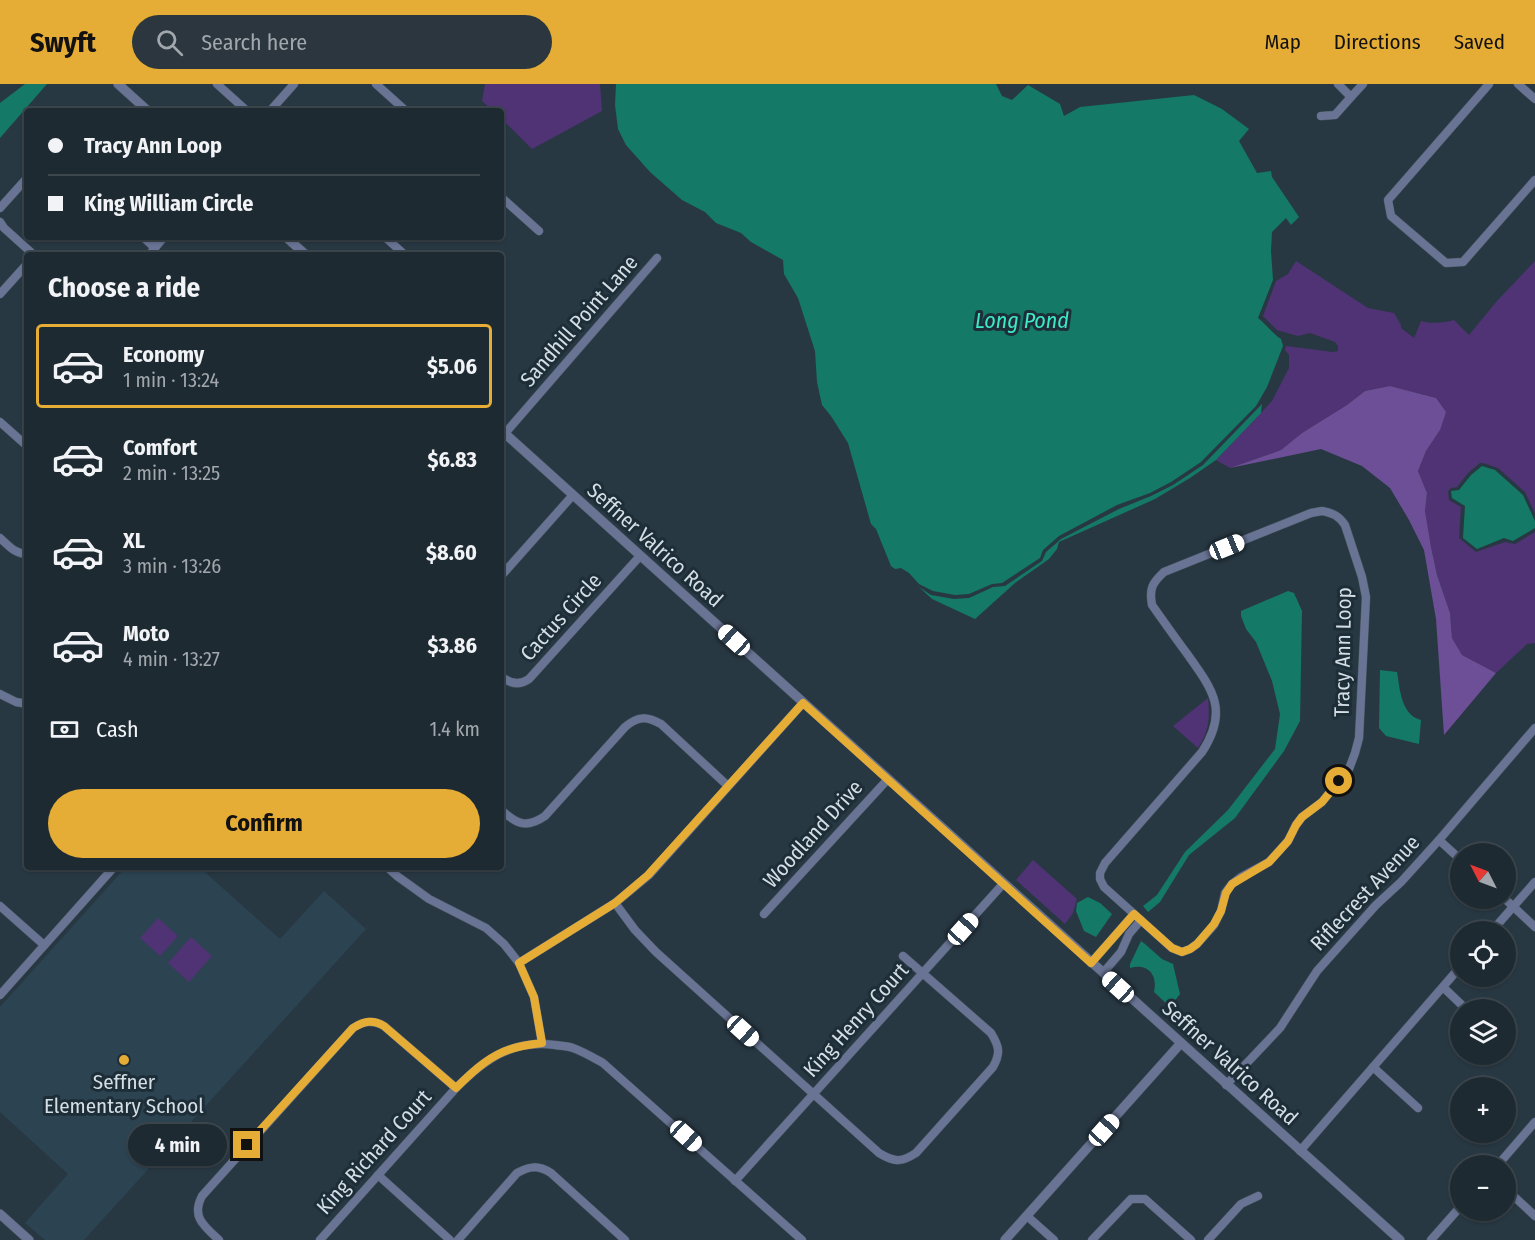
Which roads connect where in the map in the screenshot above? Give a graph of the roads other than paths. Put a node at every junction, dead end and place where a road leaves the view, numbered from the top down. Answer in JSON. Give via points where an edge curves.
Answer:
{"nodes":[{"id":1,"x":118,"y":84,"type":"edge"},
{"id":2,"x":217,"y":84,"type":"edge"},
{"id":3,"x":294,"y":84,"type":"edge"},
{"id":4,"x":376,"y":84,"type":"edge"},
{"id":5,"x":1338,"y":84,"type":"edge"},
{"id":6,"x":1363,"y":84,"type":"edge"},
{"id":7,"x":1489,"y":84,"type":"edge"},
{"id":8,"x":1518,"y":84,"type":"edge"},
{"id":9,"x":1352,"y":96,"type":"junction"},
{"id":10,"x":1535,"y":99,"type":"edge"},
{"id":11,"x":145,"y":108,"type":"edge"},
{"id":12,"x":244,"y":108,"type":"edge"},
{"id":13,"x":273,"y":108,"type":"edge"},
{"id":14,"x":403,"y":108,"type":"edge"},
{"id":15,"x":1321,"y":116,"type":"dead end"},
{"id":16,"x":1535,"y":180,"type":"edge"},
{"id":17,"x":24,"y":181,"type":"edge"},
{"id":18,"x":504,"y":200,"type":"edge"},
{"id":19,"x":0,"y":208,"type":"edge"},
{"id":20,"x":0,"y":222,"type":"edge"},
{"id":21,"x":539,"y":231,"type":"dead end"},
{"id":22,"x":146,"y":240,"type":"edge"},
{"id":23,"x":162,"y":240,"type":"edge"},
{"id":24,"x":289,"y":240,"type":"edge"},
{"id":25,"x":388,"y":240,"type":"edge"},
{"id":26,"x":155,"y":248,"type":"junction"},
{"id":27,"x":31,"y":252,"type":"edge"},
{"id":28,"x":152,"y":252,"type":"edge"},
{"id":29,"x":303,"y":252,"type":"edge"},
{"id":30,"x":402,"y":252,"type":"edge"},
{"id":31,"x":657,"y":258,"type":"dead end"},
{"id":32,"x":24,"y":267,"type":"edge"},
{"id":33,"x":0,"y":294,"type":"edge"},
{"id":34,"x":0,"y":422,"type":"edge"},
{"id":35,"x":504,"y":432,"type":"edge"},
{"id":36,"x":504,"y":436,"type":"edge"},
{"id":37,"x":24,"y":443,"type":"edge"},
{"id":38,"x":573,"y":495,"type":"junction"},
{"id":39,"x":0,"y":538,"type":"edge"},
{"id":40,"x":24,"y":554,"type":"edge"},
{"id":41,"x":640,"y":556,"type":"junction"},
{"id":42,"x":504,"y":573,"type":"edge"},
{"id":43,"x":504,"y":679,"type":"edge"},
{"id":44,"x":0,"y":694,"type":"edge"},
{"id":45,"x":24,"y":703,"type":"edge"},
{"id":46,"x":803,"y":703,"type":"junction"},
{"id":47,"x":1535,"y":728,"type":"edge"},
{"id":48,"x":888,"y":779,"type":"junction"},
{"id":49,"x":728,"y":786,"type":"junction"},
{"id":50,"x":504,"y":813,"type":"edge"},
{"id":51,"x":1439,"y":840,"type":"junction"},
{"id":52,"x":1450,"y":850,"type":"edge"},
{"id":53,"x":111,"y":870,"type":"edge"},
{"id":54,"x":390,"y":870,"type":"edge"},
{"id":55,"x":1535,"y":882,"type":"edge"},
{"id":56,"x":1004,"y":884,"type":"junction"},
{"id":57,"x":615,"y":903,"type":"junction"},
{"id":58,"x":1516,"y":904,"type":"edge"},
{"id":59,"x":0,"y":906,"type":"edge"},
{"id":60,"x":1511,"y":909,"type":"edge"},
{"id":61,"x":1515,"y":909,"type":"edge"},
{"id":62,"x":765,"y":914,"type":"dead end"},
{"id":63,"x":1134,"y":914,"type":"junction"},
{"id":64,"x":1141,"y":920,"type":"junction"},
{"id":65,"x":1501,"y":921,"type":"edge"},
{"id":66,"x":1535,"y":927,"type":"edge"},
{"id":67,"x":1111,"y":940,"type":"junction"},
{"id":68,"x":44,"y":945,"type":"junction"},
{"id":69,"x":1122,"y":950,"type":"junction"},
{"id":70,"x":903,"y":956,"type":"dead end"},
{"id":71,"x":519,"y":963,"type":"junction"},
{"id":72,"x":1091,"y":963,"type":"junction"},
{"id":73,"x":923,"y":974,"type":"junction"},
{"id":74,"x":1103,"y":974,"type":"junction"},
{"id":75,"x":1450,"y":979,"type":"edge"},
{"id":76,"x":1443,"y":987,"type":"junction"},
{"id":77,"x":0,"y":994,"type":"edge"},
{"id":78,"x":1456,"y":999,"type":"edge"},
{"id":79,"x":542,"y":1043,"type":"junction"},
{"id":80,"x":1181,"y":1043,"type":"junction"},
{"id":81,"x":1373,"y":1067,"type":"junction"},
{"id":82,"x":1226,"y":1085,"type":"junction"},
{"id":83,"x":456,"y":1088,"type":"junction"},
{"id":84,"x":813,"y":1095,"type":"junction"},
{"id":85,"x":1418,"y":1108,"type":"dead end"},
{"id":86,"x":1535,"y":1122,"type":"edge"},
{"id":87,"x":1300,"y":1151,"type":"junction"},
{"id":88,"x":1506,"y":1155,"type":"edge"},
{"id":89,"x":378,"y":1175,"type":"junction"},
{"id":90,"x":735,"y":1181,"type":"junction"},
{"id":91,"x":1258,"y":1196,"type":"dead end"},
{"id":92,"x":1516,"y":1198,"type":"edge"},
{"id":93,"x":0,"y":1214,"type":"edge"},
{"id":94,"x":1027,"y":1216,"type":"junction"},
{"id":95,"x":1535,"y":1216,"type":"edge"},
{"id":96,"x":1450,"y":1218,"type":"edge"},
{"id":97,"x":30,"y":1240,"type":"edge"},
{"id":98,"x":219,"y":1240,"type":"edge"},
{"id":99,"x":320,"y":1240,"type":"edge"},
{"id":100,"x":450,"y":1240,"type":"edge"},
{"id":101,"x":458,"y":1240,"type":"edge"},
{"id":102,"x":625,"y":1240,"type":"edge"},
{"id":103,"x":802,"y":1240,"type":"edge"},
{"id":104,"x":1005,"y":1240,"type":"edge"},
{"id":105,"x":1054,"y":1240,"type":"edge"},
{"id":106,"x":1092,"y":1240,"type":"edge"},
{"id":107,"x":1191,"y":1240,"type":"edge"},
{"id":108,"x":1208,"y":1240,"type":"edge"},
{"id":109,"x":1400,"y":1240,"type":"edge"},
{"id":110,"x":1431,"y":1240,"type":"edge"}],
"edges":[{"from":1,"to":11,"type":"street"},
{"from":2,"to":12,"type":"street"},
{"from":3,"to":13,"type":"street"},
{"from":4,"to":14,"type":"street"},
{"from":5,"to":9,"type":"street"},
{"from":6,"to":9,"type":"street"},
{"from":7,"to":16,"type":"street","via":[[1388,200],[1391,216],[1446,263],[1463,262]]},
{"from":8,"to":10,"type":"street"},
{"from":9,"to":15,"type":"street","via":[[1335,115]]},
{"from":17,"to":19,"type":"street"},
{"from":18,"to":21,"type":"street"},
{"from":20,"to":27,"type":"street"},
{"from":22,"to":26,"type":"street"},
{"from":23,"to":26,"type":"street"},
{"from":24,"to":29,"type":"street"},
{"from":25,"to":30,"type":"street"},
{"from":26,"to":28,"type":"street"},
{"from":31,"to":35,"type":"street","name":"Sandhill Point Lane"},
{"from":32,"to":33,"type":"street"},
{"from":34,"to":37,"type":"street"},
{"from":36,"to":38,"type":"street","name":"Seffner Valrico Road"},
{"from":38,"to":41,"type":"street","name":"Seffner Valrico Road"},
{"from":38,"to":42,"type":"street"},
{"from":39,"to":40,"type":"street"},
{"from":41,"to":43,"type":"street","name":"Cactus Circle","via":[[529,679],[513,684]]},
{"from":41,"to":46,"type":"street","name":"Seffner Valrico Road"},
{"from":44,"to":45,"type":"street"},
{"from":46,"to":48,"type":"street","name":"Seffner Valrico Road"},
{"from":46,"to":49,"type":"street"},
{"from":47,"to":51,"type":"street","name":"Riflecrest Avenue"},
{"from":48,"to":56,"type":"street","name":"Seffner Valrico Road"},
{"from":48,"to":62,"type":"street","name":"Woodland Drive"},
{"from":49,"to":50,"type":"street","via":[[661,724],[641,718],[625,727],[545,816],[536,822],[519,823]]},
{"from":49,"to":57,"type":"street","via":[[648,875]]},
{"from":51,"to":52,"type":"street"},
{"from":51,"to":82,"type":"street","name":"Riflecrest Avenue","via":[[1317,971],[1280,1028]]},
{"from":53,"to":68,"type":"street"},
{"from":54,"to":71,"type":"street","via":[[429,899],[486,928]]},
{"from":55,"to":58,"type":"street"},
{"from":56,"to":72,"type":"street","name":"Seffner Valrico Road"},
{"from":56,"to":73,"type":"street","name":"King Henry Court"},
{"from":57,"to":71,"type":"street"},
{"from":57,"to":84,"type":"street","via":[[656,952]]},
{"from":59,"to":68,"type":"street"},
{"from":60,"to":65,"type":"street"},
{"from":61,"to":66,"type":"street"},
{"from":63,"to":64,"type":"street","name":"Tracy Ann Loop"},
{"from":63,"to":64,"type":"street","name":"Tracy Ann Loop","via":[[1104,887],[1100,873],[1202,752],[1216,724],[1214,696],[1152,605],[1152,586],[1164,572],[1311,513],[1332,513],[1345,525],[1366,597],[1359,738],[1349,769],[1322,802],[1302,817],[1269,862],[1232,884],[1214,924],[1197,944],[1182,952],[1172,948]]},
{"from":63,"to":67,"type":"street"},
{"from":64,"to":69,"type":"street"},
{"from":67,"to":69,"type":"street"},
{"from":67,"to":72,"type":"street"},
{"from":68,"to":77,"type":"street"},
{"from":69,"to":74,"type":"street"},
{"from":70,"to":73,"type":"street"},
{"from":71,"to":79,"type":"street","via":[[534,997]]},
{"from":72,"to":74,"type":"street","name":"Seffner Valrico Road"},
{"from":73,"to":84,"type":"street","name":"King Henry Court"},
{"from":73,"to":84,"type":"street","via":[[991,1033],[998,1051],[993,1067],[924,1144],[906,1159],[888,1159]]},
{"from":74,"to":80,"type":"street","name":"Seffner Valrico Road"},
{"from":75,"to":76,"type":"street"},
{"from":76,"to":78,"type":"street"},
{"from":76,"to":81,"type":"street"},
{"from":79,"to":83,"type":"street","name":"King Richard Court","via":[[494,1056]]},
{"from":79,"to":90,"type":"street","name":"King Richard Court","via":[[573,1048],[603,1063]]},
{"from":80,"to":82,"type":"street","name":"Seffner Valrico Road"},
{"from":80,"to":94,"type":"street"},
{"from":81,"to":85,"type":"street"},
{"from":81,"to":87,"type":"street"},
{"from":82,"to":87,"type":"street","name":"Seffner Valrico Road"},
{"from":83,"to":89,"type":"street","name":"King Richard Court"},
{"from":83,"to":98,"type":"street","via":[[384,1026],[377,1022],[360,1023],[202,1196],[198,1203],[200,1219]]},
{"from":84,"to":90,"type":"street","name":"King Henry Court"},
{"from":86,"to":88,"type":"street"},
{"from":87,"to":109,"type":"street","name":"Seffner Valrico Road"},
{"from":89,"to":99,"type":"street","name":"King Richard Court"},
{"from":89,"to":100,"type":"street"},
{"from":90,"to":103,"type":"street","name":"King Richard Court"},
{"from":91,"to":108,"type":"street","via":[[1240,1204]]},
{"from":92,"to":95,"type":"street"},
{"from":93,"to":97,"type":"street"},
{"from":94,"to":104,"type":"street"},
{"from":94,"to":105,"type":"street"},
{"from":96,"to":110,"type":"street"},
{"from":101,"to":102,"type":"street","via":[[517,1173],[535,1166],[551,1173]]},
{"from":106,"to":107,"type":"street","via":[[1131,1199],[1145,1199]]}]}
